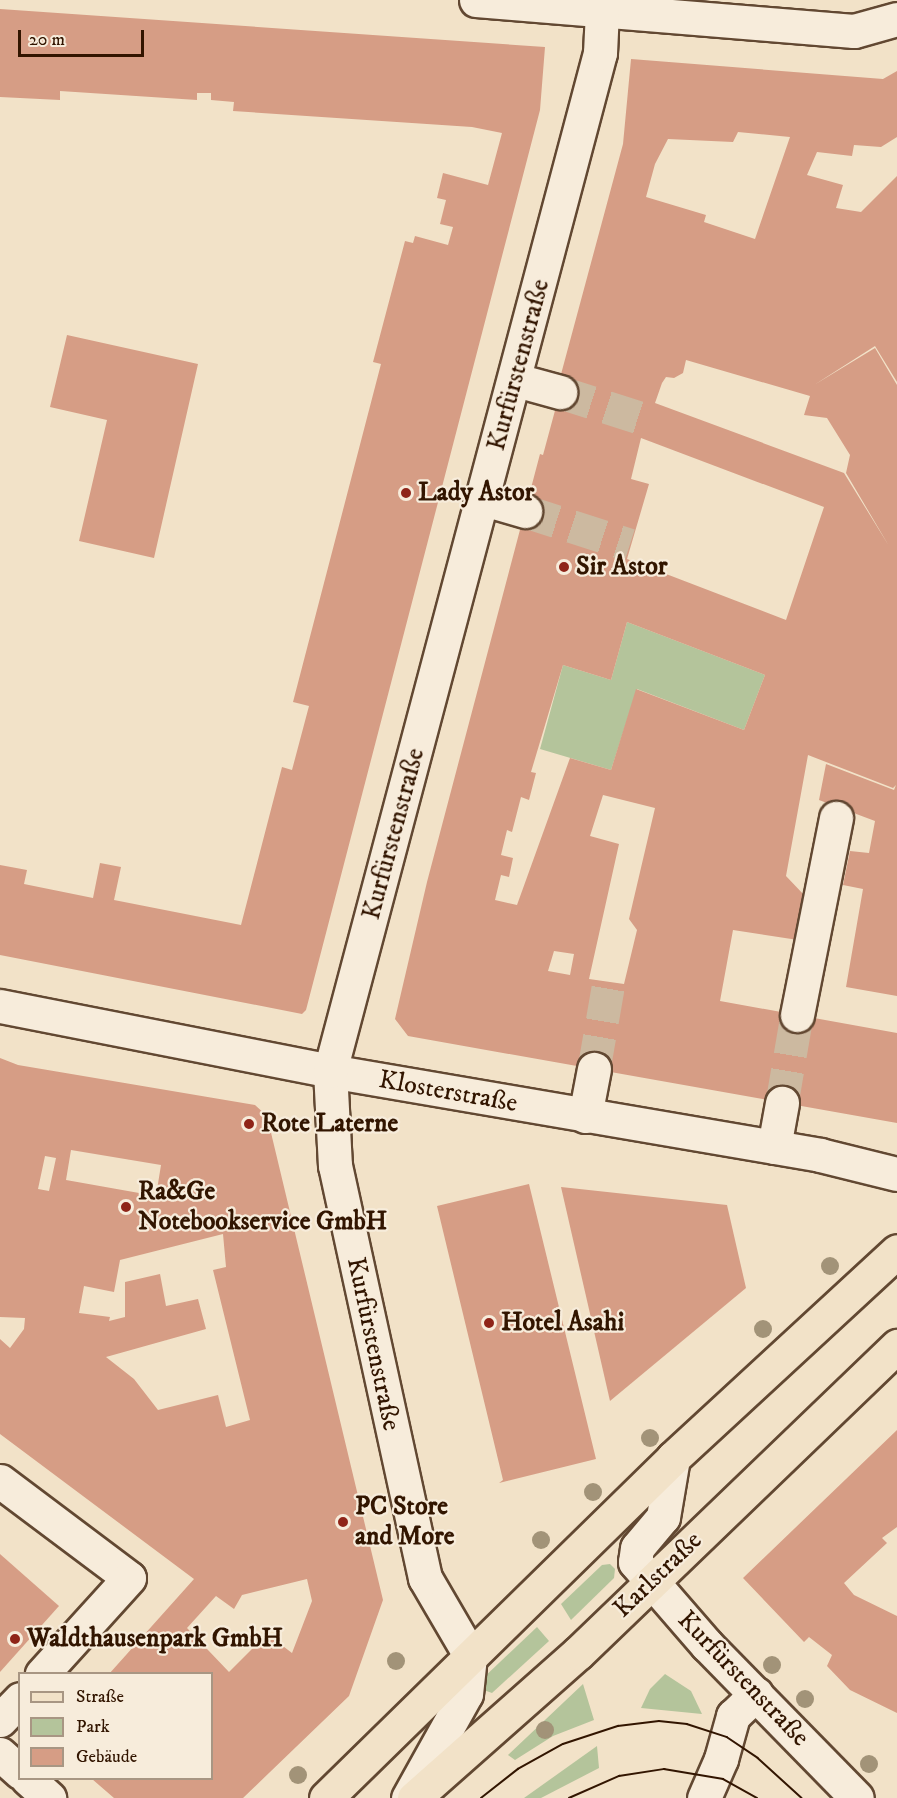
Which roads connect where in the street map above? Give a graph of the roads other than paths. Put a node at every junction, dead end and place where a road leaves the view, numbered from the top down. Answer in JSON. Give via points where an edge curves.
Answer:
{"nodes":[{"id":1,"x":476,"y":0,"type":"edge"},
{"id":2,"x":602,"y":9,"type":"junction"},
{"id":3,"x":897,"y":19,"type":"edge"},
{"id":4,"x":516,"y":380,"type":"junction"},
{"id":5,"x":560,"y":392,"type":"tunnel mouth"},
{"id":6,"x":484,"y":499,"type":"junction"},
{"id":7,"x":525,"y":511,"type":"tunnel mouth"},
{"id":8,"x":836,"y":818,"type":"dead end"},
{"id":9,"x":0,"y":1006,"type":"edge"},
{"id":10,"x":797,"y":1015,"type":"tunnel mouth"},
{"id":11,"x":594,"y":1069,"type":"tunnel mouth"},
{"id":12,"x":330,"y":1071,"type":"junction"},
{"id":13,"x":782,"y":1103,"type":"tunnel mouth"},
{"id":14,"x":585,"y":1116,"type":"junction"},
{"id":15,"x":774,"y":1147,"type":"junction"},
{"id":16,"x":897,"y":1174,"type":"edge"},
{"id":17,"x":897,"y":1251,"type":"edge"},
{"id":18,"x":897,"y":1346,"type":"edge"},
{"id":19,"x":672,"y":1458,"type":"junction"},
{"id":20,"x":0,"y":1481,"type":"edge"},
{"id":21,"x":652,"y":1581,"type":"junction"},
{"id":22,"x":470,"y":1655,"type":"junction"},
{"id":23,"x":44,"y":1672,"type":"edge"},
{"id":24,"x":756,"y":1694,"type":"junction"},
{"id":25,"x":18,"y":1700,"type":"edge"},
{"id":26,"x":0,"y":1720,"type":"edge"},
{"id":27,"x":0,"y":1754,"type":"edge"},
{"id":28,"x":18,"y":1770,"type":"edge"},
{"id":29,"x":28,"y":1780,"type":"edge"},
{"id":30,"x":49,"y":1798,"type":"edge"},
{"id":31,"x":326,"y":1798,"type":"edge"},
{"id":32,"x":408,"y":1798,"type":"edge"},
{"id":33,"x":414,"y":1798,"type":"edge"},
{"id":34,"x":704,"y":1798,"type":"edge"},
{"id":35,"x":857,"y":1798,"type":"edge"}],
"edges":[{"from":1,"to":2,"type":"street"},
{"from":2,"to":3,"type":"street","via":[[854,31]]},
{"from":2,"to":4,"type":"street","name":"Kurfürstenstraße","via":[[600,53]]},
{"from":4,"to":5,"type":"street"},
{"from":4,"to":6,"type":"street","name":"Kurfürstenstraße"},
{"from":6,"to":7,"type":"street"},
{"from":6,"to":12,"type":"street","name":"Kurfürstenstraße"},
{"from":8,"to":10,"type":"street"},
{"from":9,"to":12,"type":"street","name":"Klosterstraße"},
{"from":11,"to":14,"type":"street"},
{"from":12,"to":14,"type":"street","name":"Klosterstraße"},
{"from":12,"to":22,"type":"street","name":"Kurfürstenstraße","via":[[335,1166],[425,1578]]},
{"from":13,"to":15,"type":"street"},
{"from":14,"to":15,"type":"street","name":"Klosterstraße"},
{"from":15,"to":16,"type":"street","name":"Klosterstraße"},
{"from":17,"to":19,"type":"main road"},
{"from":18,"to":21,"type":"main road","name":"Karlstraße"},
{"from":19,"to":21,"type":"street","name":"Kurfürstenstraße","via":[[663,1517],[637,1548],[635,1562]]},
{"from":19,"to":22,"type":"main road"},
{"from":20,"to":23,"type":"street","via":[[129,1578]]},
{"from":21,"to":24,"type":"street","name":"Kurfürstenstraße"},
{"from":21,"to":33,"type":"main road","name":"Karlstraße","via":[[578,1653]]},
{"from":22,"to":31,"type":"main road"},
{"from":22,"to":32,"type":"street","via":[[466,1694]]},
{"from":24,"to":34,"type":"street","via":[[733,1716],[721,1759]]},
{"from":24,"to":35,"type":"street","name":"Kurfürstenstraße"},
{"from":25,"to":26,"type":"street"},
{"from":27,"to":28,"type":"street"},
{"from":29,"to":30,"type":"street"}]}
